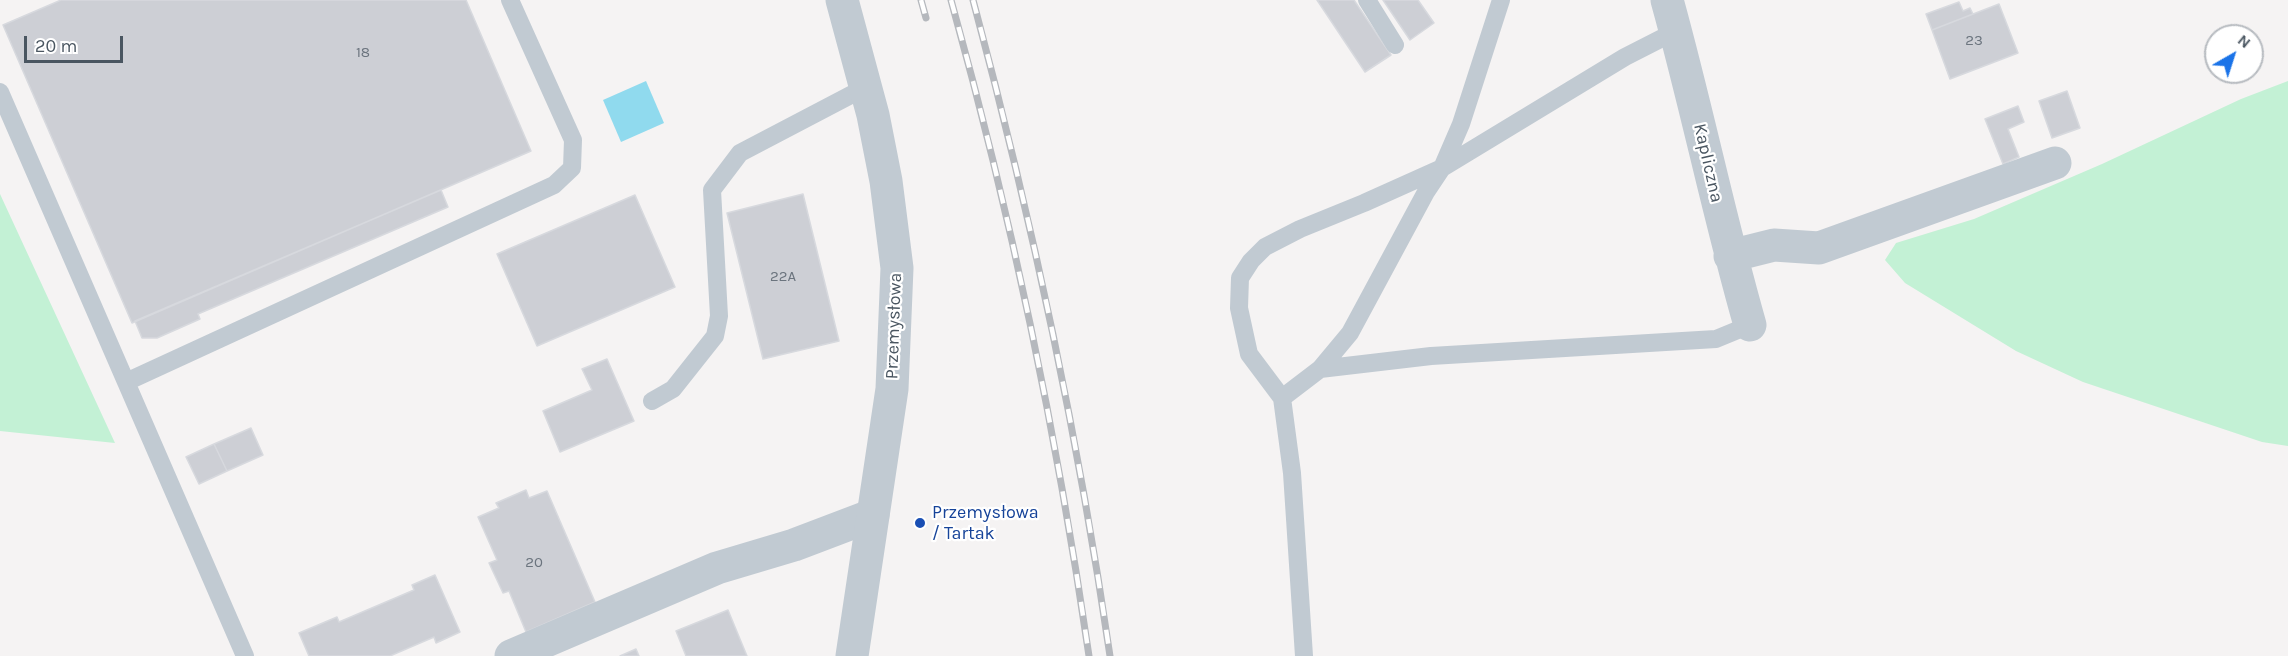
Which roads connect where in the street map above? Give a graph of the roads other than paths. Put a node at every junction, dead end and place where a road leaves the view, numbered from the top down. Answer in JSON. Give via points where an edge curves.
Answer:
{"nodes":[{"id":1,"x":510,"y":0,"type":"edge"},
{"id":2,"x":842,"y":0,"type":"edge"},
{"id":3,"x":1367,"y":0,"type":"edge"},
{"id":4,"x":1501,"y":0,"type":"edge"},
{"id":5,"x":1667,"y":0,"type":"edge"},
{"id":6,"x":1676,"y":31,"type":"junction"},
{"id":7,"x":1395,"y":45,"type":"dead end"},
{"id":8,"x":866,"y":87,"type":"junction"},
{"id":9,"x":0,"y":92,"type":"edge"},
{"id":10,"x":2055,"y":163,"type":"dead end"},
{"id":11,"x":1442,"y":168,"type":"junction"},
{"id":12,"x":1730,"y":256,"type":"junction"},
{"id":13,"x":1750,"y":325,"type":"joint"},
{"id":14,"x":1320,"y":369,"type":"junction"},
{"id":15,"x":126,"y":382,"type":"junction"},
{"id":16,"x":1282,"y":398,"type":"junction"},
{"id":17,"x":652,"y":401,"type":"dead end"},
{"id":18,"x":873,"y":515,"type":"junction"},
{"id":19,"x":245,"y":656,"type":"edge"},
{"id":20,"x":512,"y":656,"type":"edge"},
{"id":21,"x":852,"y":656,"type":"edge"},
{"id":22,"x":1304,"y":656,"type":"edge"}],
"edges":[{"from":1,"to":15,"type":"lane","via":[[573,140],[572,168],[554,185]]},
{"from":2,"to":8,"type":"street","name":"Przemysłowa"},
{"from":3,"to":7,"type":"lane"},
{"from":4,"to":11,"type":"lane","via":[[1461,124]]},
{"from":5,"to":6,"type":"street","name":"Kapliczna"},
{"from":6,"to":11,"type":"lane","via":[[1625,57]]},
{"from":6,"to":12,"type":"street","name":"Kapliczna"},
{"from":8,"to":17,"type":"lane","via":[[740,153],[712,190],[719,316],[715,336],[673,389]]},
{"from":8,"to":18,"type":"street","name":"Przemysłowa","via":[[886,181],[897,268],[892,389]]},
{"from":9,"to":15,"type":"lane"},
{"from":10,"to":12,"type":"street","via":[[1819,249],[1774,245]]},
{"from":11,"to":14,"type":"lane","via":[[1350,333]]},
{"from":11,"to":16,"type":"lane","via":[[1265,247],[1251,261],[1240,278],[1239,308],[1249,354]]},
{"from":12,"to":13,"type":"street","name":"Kapliczna"},
{"from":13,"to":14,"type":"lane","via":[[1716,339],[1431,356]]},
{"from":14,"to":16,"type":"lane"},
{"from":15,"to":19,"type":"lane"},
{"from":16,"to":22,"type":"lane","via":[[1292,472]]},
{"from":18,"to":20,"type":"street","via":[[717,568]]},
{"from":18,"to":21,"type":"street","name":"Przemysłowa"}]}
